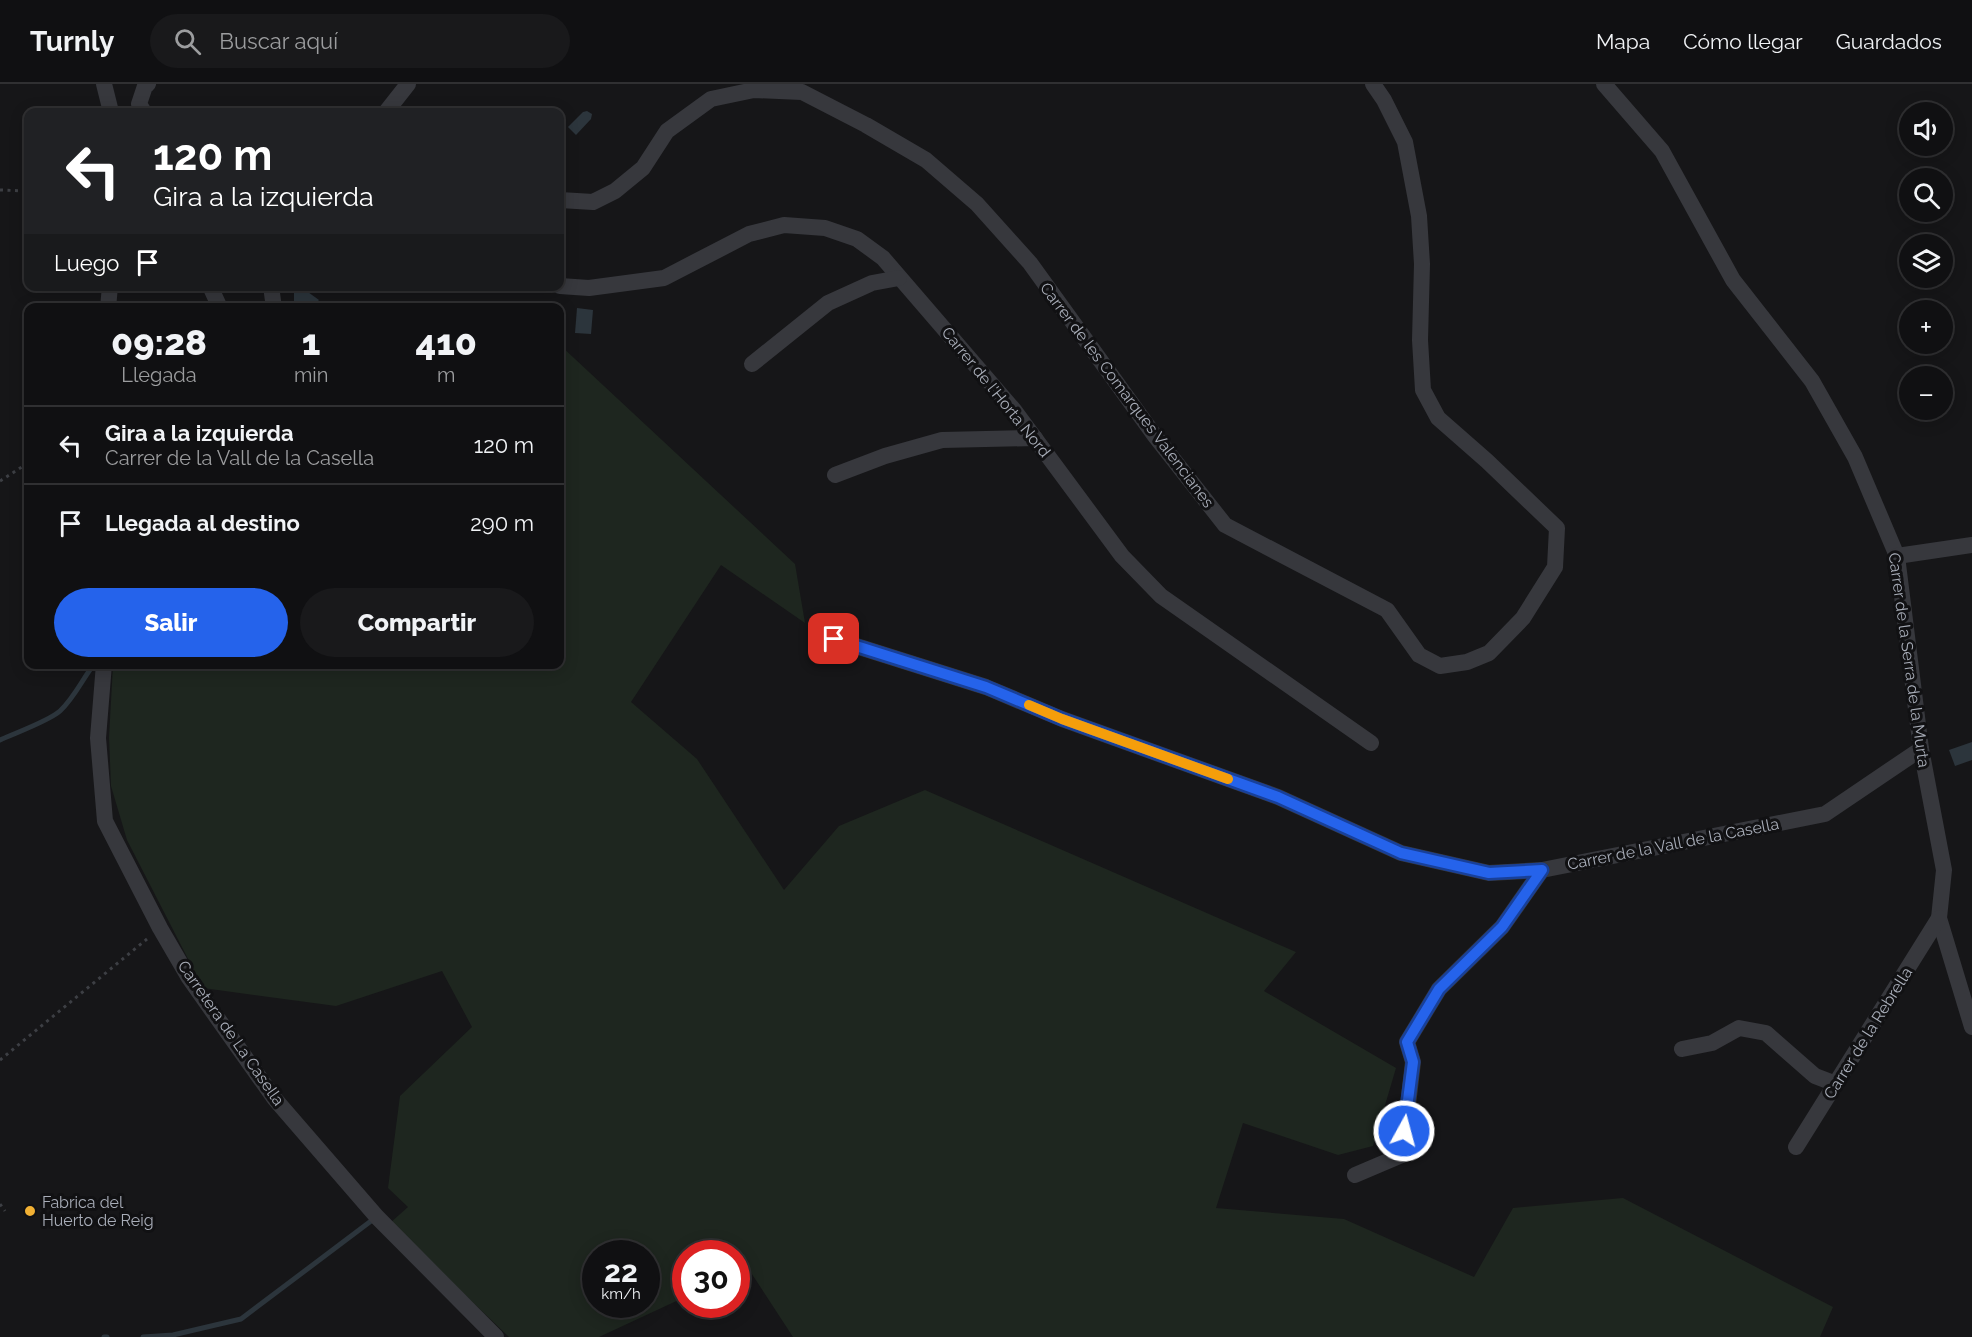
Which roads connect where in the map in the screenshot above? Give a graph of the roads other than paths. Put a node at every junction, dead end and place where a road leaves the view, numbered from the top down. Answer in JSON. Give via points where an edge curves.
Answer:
{"nodes":[{"id":1,"x":104,"y":84,"type":"edge"},
{"id":2,"x":148,"y":84,"type":"edge"},
{"id":3,"x":408,"y":84,"type":"edge"},
{"id":4,"x":1374,"y":84,"type":"edge"},
{"id":5,"x":1604,"y":84,"type":"edge"},
{"id":6,"x":110,"y":108,"type":"edge"},
{"id":7,"x":142,"y":108,"type":"edge"},
{"id":8,"x":389,"y":108,"type":"edge"},
{"id":9,"x":564,"y":200,"type":"edge"},
{"id":10,"x":899,"y":279,"type":"junction"},
{"id":11,"x":564,"y":286,"type":"edge"},
{"id":12,"x":752,"y":363,"type":"dead end"},
{"id":13,"x":1035,"y":438,"type":"junction"},
{"id":14,"x":834,"y":476,"type":"dead end"},
{"id":15,"x":1972,"y":545,"type":"edge"},
{"id":16,"x":1897,"y":556,"type":"junction"},
{"id":17,"x":834,"y":639,"type":"dead end"},
{"id":18,"x":104,"y":669,"type":"edge"},
{"id":19,"x":1371,"y":743,"type":"dead end"},
{"id":20,"x":1921,"y":749,"type":"junction"},
{"id":21,"x":1542,"y":870,"type":"junction"},
{"id":22,"x":1939,"y":918,"type":"junction"},
{"id":23,"x":1971,"y":1022,"type":"edge"},
{"id":24,"x":1682,"y":1049,"type":"dead end"},
{"id":25,"x":1836,"y":1084,"type":"junction"},
{"id":26,"x":1796,"y":1147,"type":"dead end"},
{"id":27,"x":1355,"y":1175,"type":"dead end"},
{"id":28,"x":496,"y":1337,"type":"edge"}],
"edges":[{"from":1,"to":6,"type":"street"},
{"from":2,"to":7,"type":"street"},
{"from":3,"to":8,"type":"street"},
{"from":4,"to":9,"type":"street","name":"Carrer de les Comarques Valencianes","via":[[1405,142],[1419,216],[1423,390],[1438,418],[1557,528],[1555,567],[1523,618],[1489,653],[1467,662],[1440,666],[1419,655],[1387,610],[1225,525],[1161,445],[1030,263],[977,204],[926,160],[866,125],[802,92],[754,90],[711,99],[667,131],[643,168],[615,191],[593,202]]},
{"from":5,"to":16,"type":"street","name":"Carrer de la Serra de la Murta","via":[[1662,151],[1733,280],[1812,381],[1855,457]]},
{"from":10,"to":11,"type":"street","name":"Carrer de l'Horta Nord","via":[[883,258],[857,239],[825,228],[784,225],[749,234],[664,278],[589,288]]},
{"from":10,"to":12,"type":"street","via":[[872,283],[828,303]]},
{"from":10,"to":13,"type":"street","name":"Carrer de l'Horta Nord"},
{"from":13,"to":14,"type":"street","via":[[942,440]]},
{"from":13,"to":19,"type":"street","name":"Carrer de l'Horta Nord","via":[[1122,556],[1161,596]]},
{"from":15,"to":16,"type":"street"},
{"from":16,"to":20,"type":"street","name":"Carrer de la Serra de la Murta"},
{"from":17,"to":21,"type":"street","name":"Carrer de la Vall de la Casella","via":[[986,687],[1062,719],[1278,797],[1401,853],[1489,873]]},
{"from":18,"to":28,"type":"street","name":"Carretera de La Casella","via":[[98,738],[105,821],[189,978],[274,1098],[377,1217]]},
{"from":20,"to":21,"type":"street","name":"Carrer de la Vall de la Casella","via":[[1825,814]]},
{"from":20,"to":22,"type":"street","name":"Carrer de la Serra de la Murta","via":[[1944,870]]},
{"from":21,"to":27,"type":"street","via":[[1502,927],[1439,989],[1407,1042],[1413,1062],[1402,1155]]},
{"from":22,"to":23,"type":"street","name":"Carrer de la Serra de la Murta"},
{"from":22,"to":25,"type":"street","name":"Carrer de la Rebrella"},
{"from":24,"to":25,"type":"street","via":[[1712,1043],[1739,1028],[1766,1033],[1815,1076]]},
{"from":25,"to":26,"type":"street","name":"Carrer de la Rebrella"}]}
